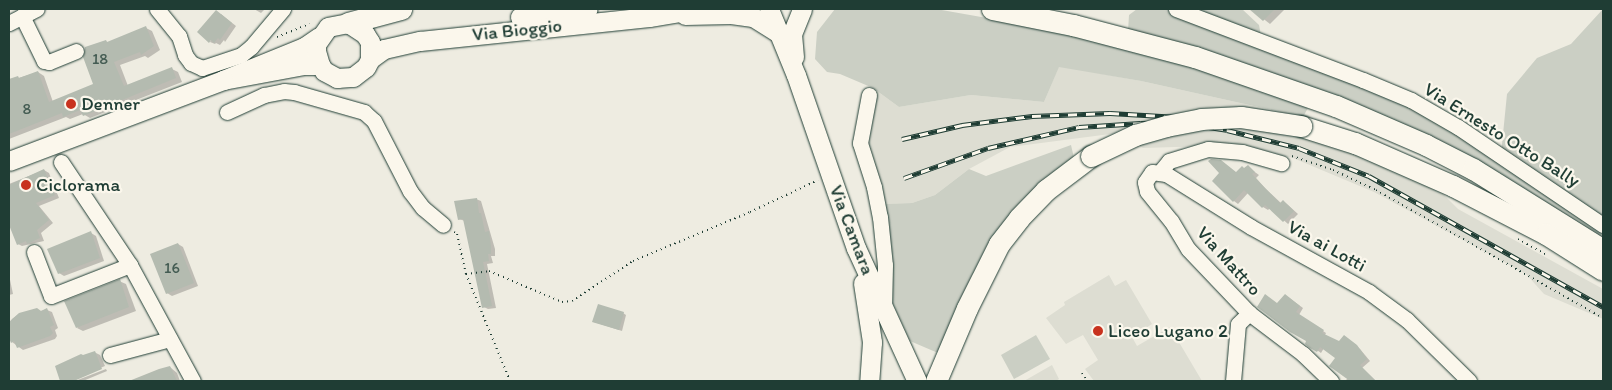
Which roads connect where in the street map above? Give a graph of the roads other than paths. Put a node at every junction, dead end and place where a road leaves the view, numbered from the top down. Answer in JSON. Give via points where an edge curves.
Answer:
{"nodes":[{"id":1,"x":37,"y":9,"type":"edge"},
{"id":2,"x":158,"y":9,"type":"edge"},
{"id":3,"x":283,"y":9,"type":"edge"},
{"id":4,"x":401,"y":9,"type":"edge"},
{"id":5,"x":588,"y":9,"type":"edge"},
{"id":6,"x":698,"y":9,"type":"edge"},
{"id":7,"x":769,"y":9,"type":"edge"},
{"id":8,"x":779,"y":9,"type":"edge"},
{"id":9,"x":802,"y":9,"type":"edge"},
{"id":10,"x":992,"y":9,"type":"edge"},
{"id":11,"x":1179,"y":9,"type":"edge"},
{"id":12,"x":649,"y":17,"type":"junction"},
{"id":13,"x":15,"y":20,"type":"edge"},
{"id":14,"x":357,"y":28,"type":"junction"},
{"id":15,"x":318,"y":29,"type":"junction"},
{"id":16,"x":779,"y":33,"type":"junction"},
{"id":17,"x":76,"y":51,"type":"dead end"},
{"id":18,"x":370,"y":59,"type":"junction"},
{"id":19,"x":320,"y":65,"type":"junction"},
{"id":20,"x":796,"y":75,"type":"junction"},
{"id":21,"x":337,"y":78,"type":"junction"},
{"id":22,"x":223,"y":80,"type":"junction"},
{"id":23,"x":869,"y":95,"type":"dead end"},
{"id":24,"x":328,"y":102,"type":"junction"},
{"id":25,"x":227,"y":112,"type":"dead end"},
{"id":26,"x":29,"y":154,"type":"junction"},
{"id":27,"x":1282,"y":159,"type":"road end"},
{"id":28,"x":9,"y":161,"type":"edge"},
{"id":29,"x":60,"y":162,"type":"dead end"},
{"id":30,"x":9,"y":165,"type":"edge"},
{"id":31,"x":1155,"y":173,"type":"junction"},
{"id":32,"x":443,"y":225,"type":"road end"},
{"id":33,"x":1603,"y":225,"type":"edge"},
{"id":34,"x":856,"y":248,"type":"junction"},
{"id":35,"x":1603,"y":250,"type":"edge"},
{"id":36,"x":34,"y":252,"type":"dead end"},
{"id":37,"x":130,"y":265,"type":"junction"},
{"id":38,"x":1603,"y":270,"type":"edge"},
{"id":39,"x":884,"y":312,"type":"junction"},
{"id":40,"x":1249,"y":313,"type":"junction"},
{"id":41,"x":170,"y":339,"type":"junction"},
{"id":42,"x":110,"y":355,"type":"dead end"},
{"id":43,"x":916,"y":377,"type":"edge"},
{"id":44,"x":193,"y":381,"type":"edge"},
{"id":45,"x":869,"y":381,"type":"edge"},
{"id":46,"x":936,"y":381,"type":"edge"},
{"id":47,"x":1233,"y":381,"type":"edge"},
{"id":48,"x":1331,"y":381,"type":"edge"},
{"id":49,"x":1469,"y":381,"type":"edge"}],
"edges":[{"from":1,"to":13,"type":"street"},
{"from":2,"to":3,"type":"street","via":[[179,36],[185,55],[191,63],[202,68],[241,55]]},
{"from":4,"to":14,"type":"highway"},
{"from":5,"to":14,"type":"main road","name":"Via Bioggio","via":[[379,36]]},
{"from":6,"to":12,"type":"main road","name":"Via Bioggio"},
{"from":7,"to":16,"type":"main road","name":"Via Camara"},
{"from":8,"to":20,"type":"main road","name":"Via Camara"},
{"from":9,"to":20,"type":"main road","via":[[792,34]]},
{"from":10,"to":35,"type":"highway","via":[[1073,25],[1186,55],[1336,106],[1426,145],[1473,170]]},
{"from":11,"to":33,"type":"street","name":"Via Ernesto Otto Bally","via":[[1411,100],[1458,127]]},
{"from":12,"to":16,"type":"main road","via":[[744,16],[762,21]]},
{"from":12,"to":18,"type":"main road","name":"Via Bioggio","via":[[420,41],[384,49]]},
{"from":13,"to":17,"type":"street","via":[[44,61]]},
{"from":14,"to":15,"type":"main road","name":"Via Bioggio"},
{"from":14,"to":18,"type":"main road","via":[[370,42]]},
{"from":15,"to":19,"type":"main road","via":[[316,51]]},
{"from":15,"to":22,"type":"main road","name":"Via Bioggio","via":[[304,47]]},
{"from":16,"to":20,"type":"main road","name":"Via Camara"},
{"from":18,"to":21,"type":"main road","name":"Via Bioggio","via":[[360,73]]},
{"from":19,"to":21,"type":"main road"},
{"from":19,"to":22,"type":"main road","name":"Via Bioggio","via":[[304,64]]},
{"from":20,"to":34,"type":"main road","name":"Via Camara"},
{"from":21,"to":24,"type":"street"},
{"from":22,"to":26,"type":"main road","name":"Via Bioggio"},
{"from":23,"to":39,"type":"street","via":[[860,143],[880,217],[885,265]]},
{"from":24,"to":25,"type":"street","via":[[294,92],[274,92]]},
{"from":24,"to":32,"type":"street","via":[[364,112],[374,121],[410,191],[423,208]]},
{"from":26,"to":28,"type":"main road","name":"Via Bioggio"},
{"from":26,"to":30,"type":"main road","name":"Via Bioggio"},
{"from":27,"to":31,"type":"street","via":[[1208,149],[1170,161]]},
{"from":29,"to":37,"type":"street"},
{"from":31,"to":40,"type":"street","name":"Via Mattro","via":[[1146,182],[1147,191],[1188,248]]},
{"from":31,"to":49,"type":"street","name":"Via ai Lotti","via":[[1369,292],[1407,320]]},
{"from":34,"to":39,"type":"main road","name":"Via Camara"},
{"from":34,"to":45,"type":"main road","via":[[870,320],[872,351]]},
{"from":36,"to":37,"type":"street","via":[[51,296]]},
{"from":37,"to":41,"type":"street"},
{"from":38,"to":46,"type":"highway","bridge":true,"via":[[1546,234],[1454,186],[1355,143],[1301,126],[1241,117],[1188,121],[1135,135],[1091,156],[1046,190],[999,244],[970,300]]},
{"from":39,"to":43,"type":"main road","name":"Via Camara"},
{"from":40,"to":47,"type":"street","name":"Via Mattro","via":[[1238,324]]},
{"from":40,"to":48,"type":"street","via":[[1303,354]]},
{"from":41,"to":42,"type":"street"},
{"from":41,"to":44,"type":"street"}]}
